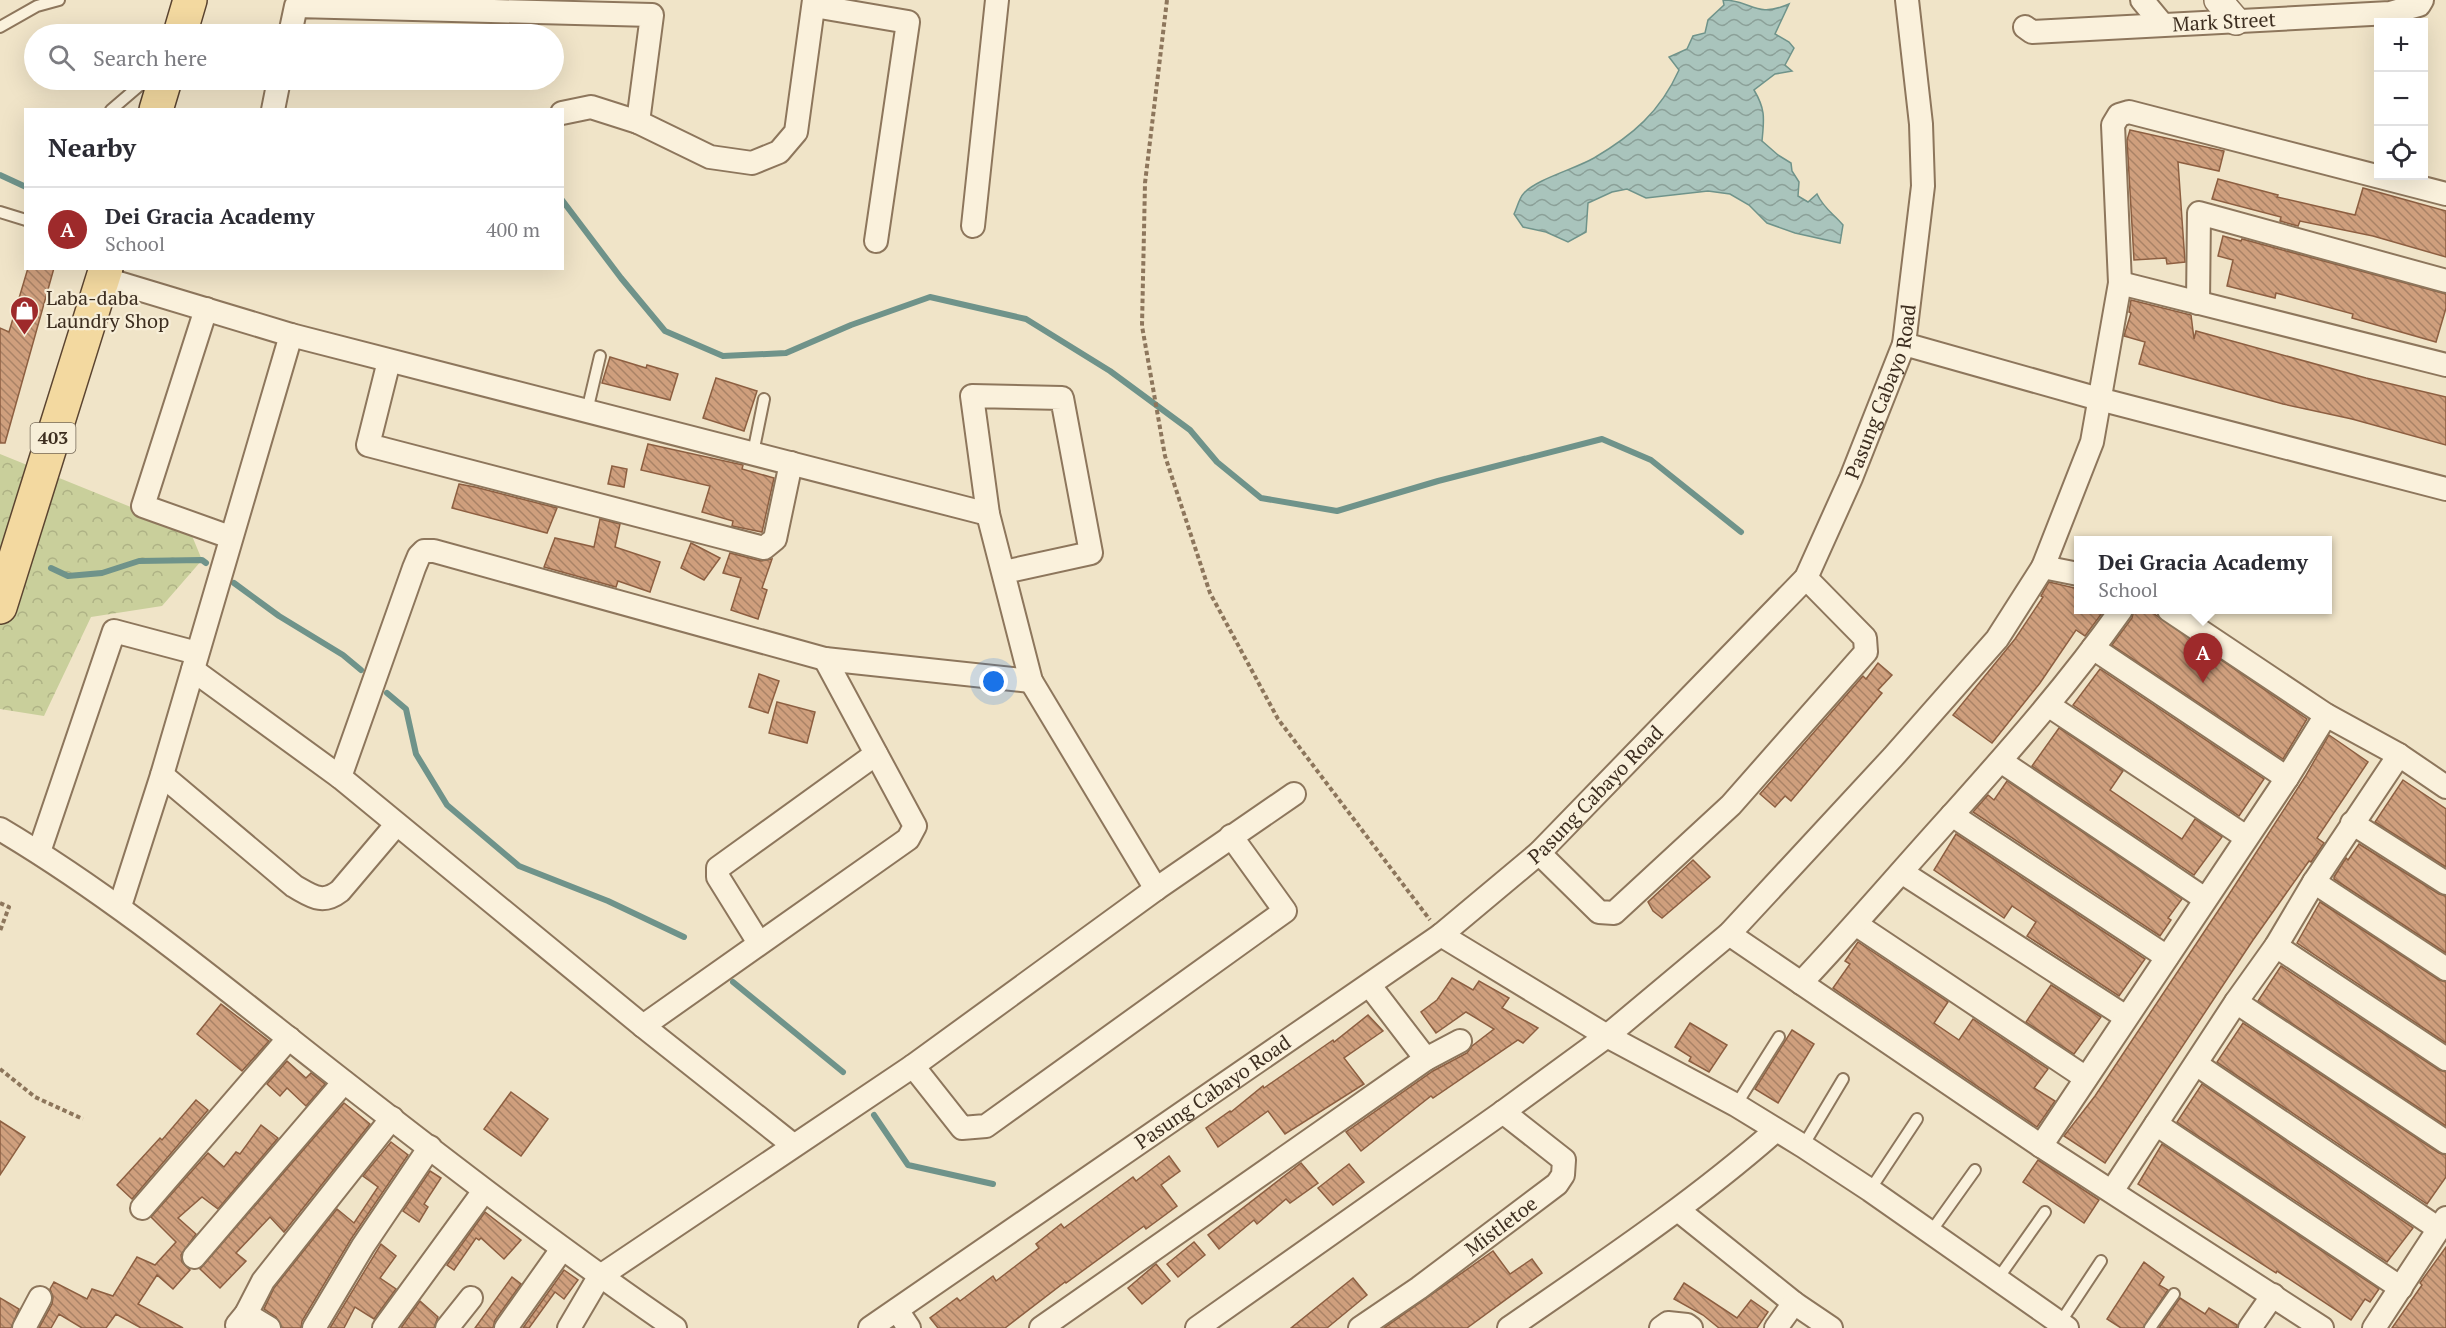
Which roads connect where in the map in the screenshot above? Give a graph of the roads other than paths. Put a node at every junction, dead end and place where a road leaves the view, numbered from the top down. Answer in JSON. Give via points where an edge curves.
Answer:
{"nodes":[{"id":1,"x":59,"y":0,"type":"edge"},
{"id":2,"x":997,"y":0,"type":"edge"},
{"id":3,"x":1907,"y":0,"type":"edge"},
{"id":4,"x":2142,"y":0,"type":"edge"},
{"id":5,"x":2218,"y":0,"type":"edge"},
{"id":6,"x":2422,"y":0,"type":"edge"},
{"id":7,"x":814,"y":3,"type":"edge"},
{"id":8,"x":2341,"y":7,"type":"edge"},
{"id":9,"x":2236,"y":21,"type":"junction"},
{"id":10,"x":292,"y":24,"type":"edge"},
{"id":11,"x":2162,"y":24,"type":"junction"},
{"id":12,"x":0,"y":27,"type":"edge"},
{"id":13,"x":2025,"y":27,"type":"dead end"},
{"id":14,"x":134,"y":90,"type":"edge"},
{"id":15,"x":162,"y":90,"type":"edge"},
{"id":16,"x":277,"y":90,"type":"edge"},
{"id":17,"x":113,"y":108,"type":"edge"},
{"id":18,"x":157,"y":108,"type":"edge"},
{"id":19,"x":273,"y":108,"type":"edge"},
{"id":20,"x":564,"y":114,"type":"edge"},
{"id":21,"x":638,"y":122,"type":"junction"},
{"id":22,"x":2446,"y":194,"type":"edge"},
{"id":23,"x":0,"y":212,"type":"edge"},
{"id":24,"x":24,"y":219,"type":"edge"},
{"id":25,"x":973,"y":226,"type":"dead end"},
{"id":26,"x":876,"y":241,"type":"dead end"},
{"id":27,"x":104,"y":273,"type":"edge"},
{"id":28,"x":2446,"y":281,"type":"edge"},
{"id":29,"x":2120,"y":283,"type":"junction"},
{"id":30,"x":2198,"y":303,"type":"junction"},
{"id":31,"x":206,"y":309,"type":"junction"},
{"id":32,"x":291,"y":335,"type":"junction"},
{"id":33,"x":1904,"y":344,"type":"junction"},
{"id":34,"x":600,"y":356,"type":"dead end"},
{"id":35,"x":389,"y":361,"type":"junction"},
{"id":36,"x":2446,"y":365,"type":"edge"},
{"id":37,"x":764,"y":399,"type":"dead end"},
{"id":38,"x":2099,"y":399,"type":"junction"},
{"id":39,"x":587,"y":411,"type":"junction"},
{"id":40,"x":753,"y":453,"type":"junction"},
{"id":41,"x":791,"y":463,"type":"junction"},
{"id":42,"x":2446,"y":489,"type":"edge"},
{"id":43,"x":988,"y":514,"type":"junction"},
{"id":44,"x":230,"y":537,"type":"junction"},
{"id":45,"x":2043,"y":567,"type":"junction"},
{"id":46,"x":1004,"y":572,"type":"junction"},
{"id":47,"x":2074,"y":573,"type":"edge"},
{"id":48,"x":1806,"y":578,"type":"junction"},
{"id":49,"x":0,"y":607,"type":"edge"},
{"id":50,"x":2117,"y":614,"type":"edge"},
{"id":51,"x":2176,"y":614,"type":"edge"},
{"id":52,"x":2093,"y":648,"type":"junction"},
{"id":53,"x":825,"y":659,"type":"junction"},
{"id":54,"x":195,"y":662,"type":"junction"},
{"id":55,"x":1031,"y":681,"type":"junction"},
{"id":56,"x":2048,"y":705,"type":"junction"},
{"id":57,"x":2326,"y":715,"type":"junction"},
{"id":58,"x":876,"y":754,"type":"junction"},
{"id":59,"x":2399,"y":755,"type":"junction"},
{"id":60,"x":2002,"y":762,"type":"junction"},
{"id":61,"x":162,"y":775,"type":"junction"},
{"id":62,"x":340,"y":777,"type":"junction"},
{"id":63,"x":2287,"y":778,"type":"junction"},
{"id":64,"x":2446,"y":787,"type":"edge"},
{"id":65,"x":1294,"y":794,"type":"dead end"},
{"id":66,"x":1952,"y":815,"type":"junction"},
{"id":67,"x":2352,"y":823,"type":"junction"},
{"id":68,"x":396,"y":825,"type":"junction"},
{"id":69,"x":0,"y":829,"type":"edge"},
{"id":70,"x":1231,"y":836,"type":"junction"},
{"id":71,"x":2246,"y":837,"type":"junction"},
{"id":72,"x":39,"y":852,"type":"junction"},
{"id":73,"x":1539,"y":853,"type":"junction"},
{"id":74,"x":1903,"y":873,"type":"junction"},
{"id":75,"x":2314,"y":882,"type":"junction"},
{"id":76,"x":2446,"y":883,"type":"edge"},
{"id":77,"x":1156,"y":889,"type":"junction"},
{"id":78,"x":2205,"y":898,"type":"junction"},
{"id":79,"x":120,"y":906,"type":"junction"},
{"id":80,"x":1857,"y":925,"type":"junction"},
{"id":81,"x":1729,"y":934,"type":"junction"},
{"id":82,"x":1441,"y":935,"type":"junction"},
{"id":83,"x":759,"y":943,"type":"junction"},
{"id":84,"x":2276,"y":946,"type":"junction"},
{"id":85,"x":2167,"y":957,"type":"junction"},
{"id":86,"x":2446,"y":969,"type":"edge"},
{"id":87,"x":1801,"y":983,"type":"junction"},
{"id":88,"x":1370,"y":986,"type":"junction"},
{"id":89,"x":2236,"y":1002,"type":"junction"},
{"id":90,"x":2126,"y":1017,"type":"junction"},
{"id":91,"x":642,"y":1026,"type":"junction"},
{"id":92,"x":1607,"y":1036,"type":"junction"},
{"id":93,"x":1779,"y":1037,"type":"dead end"},
{"id":94,"x":289,"y":1038,"type":"junction"},
{"id":95,"x":1460,"y":1041,"type":"dead end"},
{"id":96,"x":1426,"y":1059,"type":"junction"},
{"id":97,"x":2446,"y":1059,"type":"edge"},
{"id":98,"x":2196,"y":1064,"type":"junction"},
{"id":99,"x":913,"y":1066,"type":"junction"},
{"id":100,"x":2086,"y":1078,"type":"junction"},
{"id":101,"x":1843,"y":1079,"type":"dead end"},
{"id":102,"x":344,"y":1082,"type":"junction"},
{"id":103,"x":1736,"y":1105,"type":"junction"},
{"id":104,"x":1503,"y":1112,"type":"junction"},
{"id":105,"x":392,"y":1118,"type":"junction"},
{"id":106,"x":1917,"y":1119,"type":"dead end"},
{"id":107,"x":2156,"y":1125,"type":"junction"},
{"id":108,"x":1775,"y":1131,"type":"junction"},
{"id":109,"x":2446,"y":1142,"type":"edge"},
{"id":110,"x":793,"y":1145,"type":"junction"},
{"id":111,"x":1803,"y":1146,"type":"junction"},
{"id":112,"x":2041,"y":1146,"type":"junction"},
{"id":113,"x":430,"y":1147,"type":"junction"},
{"id":114,"x":1975,"y":1170,"type":"dead end"},
{"id":115,"x":1870,"y":1190,"type":"junction"},
{"id":116,"x":484,"y":1191,"type":"junction"},
{"id":117,"x":2112,"y":1191,"type":"junction"},
{"id":118,"x":142,"y":1208,"type":"dead end"},
{"id":119,"x":1678,"y":1210,"type":"junction"},
{"id":120,"x":2045,"y":1212,"type":"dead end"},
{"id":121,"x":2443,"y":1223,"type":"edge"},
{"id":122,"x":1930,"y":1233,"type":"junction"},
{"id":123,"x":562,"y":1249,"type":"junction"},
{"id":124,"x":194,"y":1257,"type":"dead end"},
{"id":125,"x":2101,"y":1261,"type":"dead end"},
{"id":126,"x":600,"y":1277,"type":"junction"},
{"id":127,"x":1996,"y":1280,"type":"junction"},
{"id":128,"x":2401,"y":1288,"type":"junction"},
{"id":129,"x":2174,"y":1294,"type":"dead end"},
{"id":130,"x":2273,"y":1295,"type":"junction"},
{"id":131,"x":40,"y":1298,"type":"dead end"},
{"id":132,"x":471,"y":1298,"type":"dead end"},
{"id":133,"x":1794,"y":1303,"type":"junction"},
{"id":134,"x":903,"y":1319,"type":"edge"},
{"id":135,"x":2063,"y":1326,"type":"edge"},
{"id":136,"x":24,"y":1328,"type":"edge"},
{"id":137,"x":269,"y":1328,"type":"edge"},
{"id":138,"x":314,"y":1328,"type":"edge"},
{"id":139,"x":384,"y":1328,"type":"edge"},
{"id":140,"x":447,"y":1328,"type":"edge"},
{"id":141,"x":506,"y":1328,"type":"edge"},
{"id":142,"x":569,"y":1328,"type":"edge"},
{"id":143,"x":675,"y":1328,"type":"edge"},
{"id":144,"x":870,"y":1328,"type":"edge"},
{"id":145,"x":1041,"y":1328,"type":"edge"},
{"id":146,"x":1197,"y":1328,"type":"edge"},
{"id":147,"x":1360,"y":1328,"type":"edge"},
{"id":148,"x":1509,"y":1328,"type":"edge"},
{"id":149,"x":1660,"y":1328,"type":"edge"},
{"id":150,"x":1691,"y":1328,"type":"edge"},
{"id":151,"x":1776,"y":1328,"type":"edge"},
{"id":152,"x":1831,"y":1328,"type":"edge"},
{"id":153,"x":2150,"y":1328,"type":"edge"},
{"id":154,"x":2250,"y":1328,"type":"edge"},
{"id":155,"x":2322,"y":1328,"type":"edge"},
{"id":156,"x":2374,"y":1328,"type":"edge"}],
"edges":[{"from":1,"to":12,"type":"lane","via":[[37,6]]},
{"from":2,"to":25,"type":"street"},
{"from":3,"to":33,"type":"street","name":"Pasung Cabayo Road","via":[[1921,124],[1923,186]]},
{"from":4,"to":11,"type":"street"},
{"from":5,"to":9,"type":"street"},
{"from":6,"to":8,"type":"street","name":"Mark Street","via":[[2419,5],[2390,13]]},
{"from":7,"to":21,"type":"street","via":[[796,132],[778,152],[752,163],[710,157]]},
{"from":7,"to":26,"type":"street","via":[[908,22]]},
{"from":8,"to":9,"type":"street","name":"Mark Street"},
{"from":9,"to":11,"type":"street","name":"Mark Street"},
{"from":10,"to":21,"type":"street","via":[[296,6],[652,15]]},
{"from":11,"to":13,"type":"street","name":"Mark Street","via":[[2032,32]]},
{"from":14,"to":17,"type":"lane"},
{"from":15,"to":18,"type":"main road"},
{"from":16,"to":19,"type":"street"},
{"from":20,"to":21,"type":"street","via":[[591,107]]},
{"from":22,"to":29,"type":"street","via":[[2129,112],[2119,115],[2113,125]]},
{"from":23,"to":24,"type":"lane"},
{"from":27,"to":31,"type":"street"},
{"from":27,"to":49,"type":"main road","number":"403"},
{"from":28,"to":30,"type":"street","via":[[2199,213]]},
{"from":29,"to":30,"type":"street"},
{"from":29,"to":38,"type":"street"},
{"from":30,"to":36,"type":"street"},
{"from":31,"to":32,"type":"street"},
{"from":31,"to":44,"type":"street","via":[[143,506]]},
{"from":32,"to":35,"type":"street"},
{"from":32,"to":44,"type":"street"},
{"from":33,"to":38,"type":"street"},
{"from":33,"to":48,"type":"street","name":"Pasung Cabayo Road"},
{"from":34,"to":39,"type":"lane"},
{"from":35,"to":39,"type":"street"},
{"from":35,"to":41,"type":"street","via":[[368,445],[752,545],[764,548],[776,539]]},
{"from":37,"to":40,"type":"lane"},
{"from":38,"to":42,"type":"street"},
{"from":38,"to":45,"type":"street","via":[[2092,442]]},
{"from":39,"to":40,"type":"street"},
{"from":40,"to":41,"type":"street"},
{"from":41,"to":43,"type":"street"},
{"from":43,"to":46,"type":"street"},
{"from":43,"to":46,"type":"street","via":[[972,396],[1062,398],[1091,553]]},
{"from":44,"to":54,"type":"street"},
{"from":45,"to":47,"type":"street"},
{"from":45,"to":81,"type":"street","via":[[1996,639]]},
{"from":46,"to":55,"type":"street"},
{"from":48,"to":73,"type":"street","name":"Pasung Cabayo Road"},
{"from":48,"to":73,"type":"street","via":[[1865,638],[1866,652],[1731,805],[1614,913],[1599,912]]},
{"from":50,"to":52,"type":"street"},
{"from":51,"to":57,"type":"street"},
{"from":52,"to":56,"type":"street"},
{"from":52,"to":63,"type":"street"},
{"from":53,"to":55,"type":"street"},
{"from":53,"to":58,"type":"street"},
{"from":53,"to":62,"type":"street","via":[[424,551],[416,562]]},
{"from":54,"to":61,"type":"street"},
{"from":54,"to":62,"type":"street"},
{"from":54,"to":72,"type":"street","via":[[114,631]]},
{"from":55,"to":77,"type":"street"},
{"from":56,"to":60,"type":"street"},
{"from":56,"to":71,"type":"street"},
{"from":57,"to":59,"type":"street"},
{"from":57,"to":63,"type":"street"},
{"from":58,"to":83,"type":"street","via":[[915,826],[908,839]]},
{"from":58,"to":83,"type":"street","via":[[718,868],[718,877]]},
{"from":59,"to":64,"type":"street"},
{"from":59,"to":67,"type":"street"},
{"from":60,"to":66,"type":"street"},
{"from":60,"to":78,"type":"street"},
{"from":61,"to":68,"type":"street","via":[[294,886],[318,899],[330,899],[340,891]]},
{"from":61,"to":79,"type":"street"},
{"from":62,"to":68,"type":"street"},
{"from":63,"to":71,"type":"street"},
{"from":65,"to":70,"type":"street"},
{"from":66,"to":74,"type":"street"},
{"from":66,"to":85,"type":"street"},
{"from":67,"to":75,"type":"street"},
{"from":67,"to":76,"type":"street"},
{"from":68,"to":91,"type":"street"},
{"from":69,"to":72,"type":"street"},
{"from":70,"to":77,"type":"street"},
{"from":70,"to":99,"type":"street","via":[[1285,911],[986,1126],[962,1128]]},
{"from":71,"to":78,"type":"street"},
{"from":72,"to":79,"type":"street"},
{"from":73,"to":82,"type":"street","name":"Pasung Cabayo Road"},
{"from":74,"to":80,"type":"street"},
{"from":74,"to":90,"type":"street"},
{"from":75,"to":84,"type":"street"},
{"from":75,"to":86,"type":"street"},
{"from":77,"to":99,"type":"street"},
{"from":78,"to":85,"type":"street"},
{"from":79,"to":94,"type":"street"},
{"from":80,"to":87,"type":"street"},
{"from":80,"to":100,"type":"street"},
{"from":81,"to":87,"type":"street"},
{"from":81,"to":92,"type":"street"},
{"from":82,"to":88,"type":"street","name":"Pasung Cabayo Road"},
{"from":82,"to":92,"type":"street"},
{"from":83,"to":91,"type":"street"},
{"from":84,"to":89,"type":"street"},
{"from":84,"to":97,"type":"street"},
{"from":85,"to":90,"type":"street"},
{"from":87,"to":112,"type":"street"},
{"from":88,"to":96,"type":"street"},
{"from":88,"to":134,"type":"street","name":"Pasung Cabayo Road"},
{"from":89,"to":98,"type":"street"},
{"from":89,"to":109,"type":"street"},
{"from":90,"to":100,"type":"street"},
{"from":91,"to":110,"type":"street"},
{"from":92,"to":103,"type":"street"},
{"from":92,"to":104,"type":"street"},
{"from":93,"to":103,"type":"lane"},
{"from":94,"to":102,"type":"street"},
{"from":94,"to":118,"type":"street"},
{"from":95,"to":96,"type":"street"},
{"from":96,"to":145,"type":"street"},
{"from":98,"to":107,"type":"street"},
{"from":98,"to":121,"type":"street"},
{"from":99,"to":110,"type":"street"},
{"from":100,"to":112,"type":"street"},
{"from":101,"to":111,"type":"lane"},
{"from":102,"to":105,"type":"street"},
{"from":102,"to":124,"type":"street"},
{"from":103,"to":108,"type":"street"},
{"from":104,"to":146,"type":"street"},
{"from":104,"to":147,"type":"street","name":"Mistletoe","via":[[1564,1160],[1563,1175],[1557,1184],[1446,1268]]},
{"from":105,"to":113,"type":"street"},
{"from":105,"to":137,"type":"street","via":[[263,1281],[242,1320]]},
{"from":106,"to":115,"type":"lane"},
{"from":107,"to":117,"type":"street"},
{"from":107,"to":128,"type":"street"},
{"from":108,"to":111,"type":"street"},
{"from":108,"to":119,"type":"street"},
{"from":110,"to":126,"type":"street"},
{"from":111,"to":115,"type":"street"},
{"from":112,"to":117,"type":"street"},
{"from":113,"to":116,"type":"street"},
{"from":113,"to":138,"type":"street"},
{"from":114,"to":122,"type":"lane"},
{"from":115,"to":122,"type":"street"},
{"from":116,"to":123,"type":"street"},
{"from":116,"to":139,"type":"street"},
{"from":117,"to":130,"type":"street"},
{"from":119,"to":133,"type":"street"},
{"from":119,"to":148,"type":"street"},
{"from":120,"to":127,"type":"lane"},
{"from":121,"to":128,"type":"street"},
{"from":122,"to":127,"type":"street"},
{"from":123,"to":126,"type":"street"},
{"from":123,"to":141,"type":"street"},
{"from":125,"to":135,"type":"lane"},
{"from":126,"to":142,"type":"street"},
{"from":126,"to":143,"type":"street"},
{"from":127,"to":135,"type":"street"},
{"from":128,"to":156,"type":"street"},
{"from":129,"to":153,"type":"lane"},
{"from":130,"to":154,"type":"street"},
{"from":130,"to":155,"type":"street"},
{"from":131,"to":136,"type":"street"},
{"from":132,"to":140,"type":"street"},
{"from":133,"to":151,"type":"street"},
{"from":133,"to":152,"type":"street"},
{"from":134,"to":144,"type":"street","name":"Pasung Cabayo Road"},
{"from":149,"to":150,"type":"street","via":[[1668,1323]]}]}
